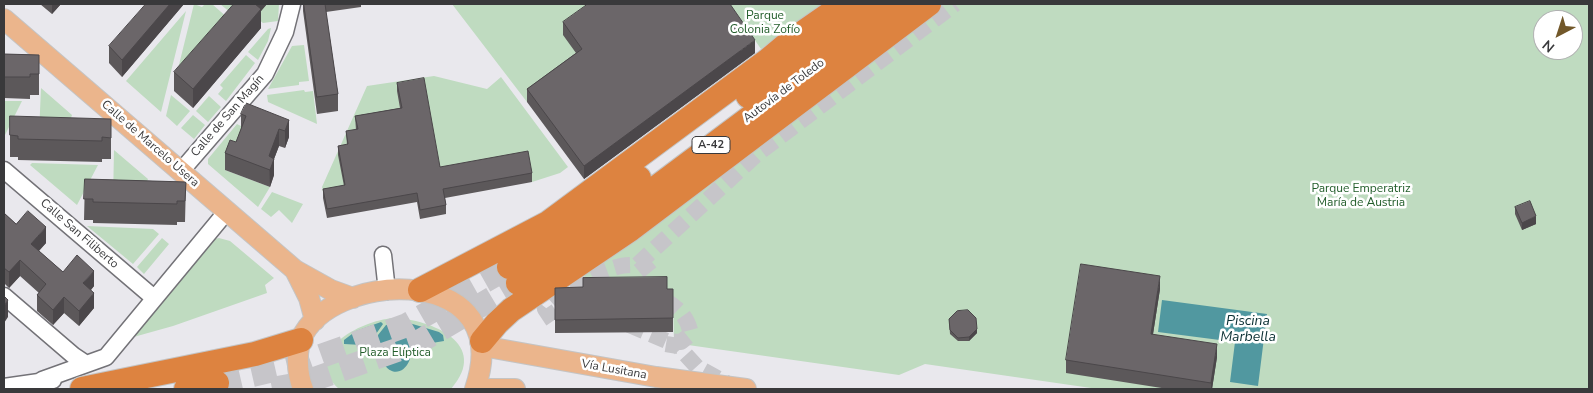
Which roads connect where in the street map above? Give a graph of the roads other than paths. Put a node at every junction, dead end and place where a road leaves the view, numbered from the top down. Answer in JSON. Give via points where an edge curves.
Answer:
{"nodes":[{"id":1,"x":292,"y":4,"type":"edge"},
{"id":2,"x":844,"y":4,"type":"edge"},
{"id":3,"x":873,"y":4,"type":"edge"},
{"id":4,"x":902,"y":4,"type":"edge"},
{"id":5,"x":930,"y":4,"type":"edge"},
{"id":6,"x":4,"y":19,"type":"edge"},
{"id":7,"x":4,"y":170,"type":"edge"},
{"id":8,"x":181,"y":171,"type":"junction"},
{"id":9,"x":227,"y":211,"type":"junction"},
{"id":10,"x":383,"y":255,"type":"dead end"},
{"id":11,"x":295,"y":270,"type":"junction"},
{"id":12,"x":420,"y":290,"type":"junction"},
{"id":13,"x":387,"y":291,"type":"junction"},
{"id":14,"x":4,"y":296,"type":"edge"},
{"id":15,"x":154,"y":298,"type":"junction"},
{"id":16,"x":353,"y":298,"type":"junction"},
{"id":17,"x":315,"y":320,"type":"junction"},
{"id":18,"x":301,"y":340,"type":"junction"},
{"id":19,"x":482,"y":344,"type":"junction"},
{"id":20,"x":86,"y":364,"type":"junction"},
{"id":21,"x":156,"y":374,"type":"junction"},
{"id":22,"x":42,"y":380,"type":"junction"},
{"id":23,"x":217,"y":383,"type":"tunnel mouth"},
{"id":24,"x":8,"y":385,"type":"edge"},
{"id":25,"x":82,"y":389,"type":"edge"},
{"id":26,"x":186,"y":389,"type":"edge"},
{"id":27,"x":303,"y":389,"type":"edge"},
{"id":28,"x":475,"y":389,"type":"edge"},
{"id":29,"x":483,"y":389,"type":"edge"},
{"id":30,"x":515,"y":389,"type":"edge"},
{"id":31,"x":746,"y":389,"type":"edge"}],
"edges":[{"from":1,"to":8,"type":"street","name":"Calle de San Magín","via":[[285,32],[264,74]]},
{"from":2,"to":12,"type":"highway","via":[[548,223]]},
{"from":3,"to":4,"type":"highway","name":"Autovía de Toledo","number":"A-42","via":[[514,275],[602,228]]},
{"from":5,"to":19,"type":"highway","via":[[631,229],[511,310]]},
{"from":6,"to":8,"type":"main road","name":"Calle de Marcelo Usera"},
{"from":7,"to":15,"type":"street","name":"Calle San Filiberto"},
{"from":8,"to":9,"type":"main road","name":"Calle de Marcelo Usera"},
{"from":9,"to":11,"type":"main road","name":"Calle de Marcelo Usera"},
{"from":9,"to":15,"type":"street"},
{"from":10,"to":13,"type":"street"},
{"from":11,"to":16,"type":"main road","name":"Calle de Marcelo Usera"},
{"from":11,"to":17,"type":"main road","name":"Calle de Marcelo Usera","via":[[309,298]]},
{"from":12,"to":13,"type":"main road"},
{"from":12,"to":19,"type":"main road","via":[[449,299],[464,308],[474,321]]},
{"from":13,"to":16,"type":"main road"},
{"from":14,"to":20,"type":"street"},
{"from":15,"to":20,"type":"street","via":[[106,358]]},
{"from":16,"to":17,"type":"main road"},
{"from":17,"to":18,"type":"main road"},
{"from":18,"to":21,"type":"highway","via":[[255,354]]},
{"from":18,"to":27,"type":"main road","via":[[299,371]]},
{"from":19,"to":28,"type":"main road","via":[[482,365]]},
{"from":19,"to":31,"type":"main road","name":"Vía Lusitana","via":[[646,376]]},
{"from":20,"to":22,"type":"street"},
{"from":21,"to":22,"type":"street"},
{"from":21,"to":25,"type":"highway"},
{"from":22,"to":24,"type":"street"},
{"from":23,"to":26,"type":"highway"},
{"from":29,"to":30,"type":"main road"}]}
